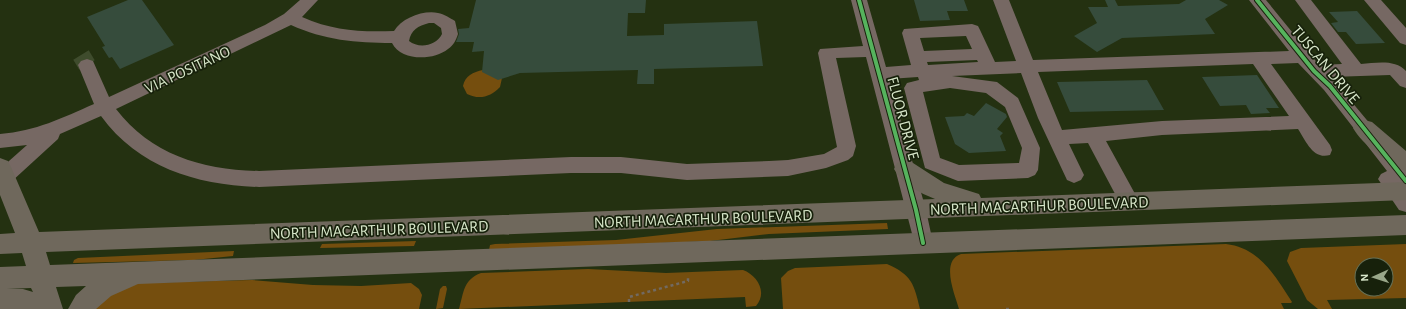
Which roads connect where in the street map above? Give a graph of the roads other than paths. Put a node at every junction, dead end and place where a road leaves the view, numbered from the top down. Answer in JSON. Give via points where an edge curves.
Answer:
{"nodes":[{"id":1,"x":310,"y":0,"type":"edge"},
{"id":2,"x":859,"y":0,"type":"edge"},
{"id":3,"x":1001,"y":0,"type":"edge"},
{"id":4,"x":1257,"y":0,"type":"edge"},
{"id":5,"x":1303,"y":0,"type":"edge"},
{"id":6,"x":1372,"y":0,"type":"edge"},
{"id":7,"x":290,"y":18,"type":"junction"},
{"id":8,"x":400,"y":37,"type":"dead end"},
{"id":9,"x":1406,"y":40,"type":"edge"},
{"id":10,"x":872,"y":48,"type":"junction"},
{"id":11,"x":1258,"y":58,"type":"junction"},
{"id":12,"x":986,"y":61,"type":"junction"},
{"id":13,"x":1308,"y":64,"type":"junction"},
{"id":14,"x":87,"y":65,"type":"tunnel mouth"},
{"id":15,"x":1400,"y":65,"type":"edge"},
{"id":16,"x":1027,"y":66,"type":"junction"},
{"id":17,"x":923,"y":70,"type":"junction"},
{"id":18,"x":1356,"y":70,"type":"junction"},
{"id":19,"x":879,"y":73,"type":"junction"},
{"id":20,"x":1406,"y":82,"type":"edge"},
{"id":21,"x":105,"y":107,"type":"junction"},
{"id":22,"x":1303,"y":122,"type":"junction"},
{"id":23,"x":58,"y":128,"type":"junction"},
{"id":24,"x":1364,"y":128,"type":"junction"},
{"id":25,"x":1093,"y":135,"type":"junction"},
{"id":26,"x":1026,"y":136,"type":"junction"},
{"id":27,"x":1055,"y":136,"type":"junction"},
{"id":28,"x":0,"y":141,"type":"edge"},
{"id":29,"x":1323,"y":150,"type":"dead end"},
{"id":30,"x":1406,"y":162,"type":"edge"},
{"id":31,"x":905,"y":169,"type":"junction"},
{"id":32,"x":1074,"y":175,"type":"dead end"},
{"id":33,"x":1,"y":176,"type":"edge"},
{"id":34,"x":1404,"y":192,"type":"edge"},
{"id":35,"x":1129,"y":201,"type":"junction"},
{"id":36,"x":999,"y":206,"type":"junction"},
{"id":37,"x":916,"y":210,"type":"junction"},
{"id":38,"x":1406,"y":225,"type":"edge"},
{"id":39,"x":31,"y":242,"type":"junction"},
{"id":40,"x":923,"y":243,"type":"junction"},
{"id":41,"x":0,"y":244,"type":"edge"},
{"id":42,"x":145,"y":272,"type":"junction"},
{"id":43,"x":42,"y":276,"type":"junction"},
{"id":44,"x":1,"y":293,"type":"edge"},
{"id":45,"x":40,"y":309,"type":"edge"},
{"id":46,"x":50,"y":309,"type":"edge"},
{"id":47,"x":81,"y":309,"type":"edge"}],
"edges":[{"from":1,"to":7,"type":"street","name":"VIA POSITANO"},
{"from":2,"to":10,"type":"street","name":"FLUOR DRIVE"},
{"from":3,"to":16,"type":"street"},
{"from":4,"to":13,"type":"street","name":"TUSCAN DRIVE"},
{"from":5,"to":18,"type":"street"},
{"from":6,"to":9,"type":"street"},
{"from":7,"to":8,"type":"street","via":[[336,34]]},
{"from":7,"to":21,"type":"street","name":"VIA POSITANO","via":[[250,40]]},
{"from":10,"to":19,"type":"street","name":"FLUOR DRIVE"},
{"from":10,"to":21,"type":"street","via":[[826,50],[846,151],[826,161],[788,168],[687,172],[620,165],[571,165],[245,179],[189,169],[168,162],[141,146]]},
{"from":11,"to":13,"type":"street"},
{"from":11,"to":16,"type":"street"},
{"from":11,"to":22,"type":"street"},
{"from":12,"to":16,"type":"street"},
{"from":12,"to":17,"type":"street"},
{"from":12,"to":17,"type":"street","via":[[972,30],[910,32]]},
{"from":13,"to":18,"type":"street"},
{"from":13,"to":24,"type":"street","name":"TUSCAN DRIVE","via":[[1330,86]]},
{"from":13,"to":34,"type":"street","name":"TUSCAN DRIVE","via":[[1320,88]]},
{"from":14,"to":21,"type":"street"},
{"from":15,"to":18,"type":"street"},
{"from":15,"to":20,"type":"street"},
{"from":16,"to":27,"type":"street"},
{"from":17,"to":19,"type":"street"},
{"from":17,"to":26,"type":"street","via":[[950,82],[991,87],[1012,104]]},
{"from":17,"to":26,"type":"street","via":[[913,88],[932,163],[958,173],[1028,170],[1031,148]]},
{"from":19,"to":31,"type":"street","name":"FLUOR DRIVE"},
{"from":21,"to":23,"type":"street","name":"VIA POSITANO"},
{"from":22,"to":25,"type":"street","via":[[1162,128]]},
{"from":22,"to":29,"type":"street"},
{"from":23,"to":28,"type":"street","via":[[23,139]]},
{"from":23,"to":33,"type":"street"},
{"from":24,"to":30,"type":"main road"},
{"from":24,"to":34,"type":"street","name":"TUSCAN DRIVE"},
{"from":25,"to":27,"type":"street"},
{"from":25,"to":35,"type":"street"},
{"from":26,"to":27,"type":"street"},
{"from":27,"to":32,"type":"street"},
{"from":31,"to":36,"type":"main road","via":[[937,192],[953,198]]},
{"from":31,"to":37,"type":"street","name":"FLUOR DRIVE"},
{"from":33,"to":39,"type":"main road"},
{"from":34,"to":35,"type":"main road","name":"NORTH MACARTHUR BOULEVARD"},
{"from":35,"to":36,"type":"main road","name":"NORTH MACARTHUR BOULEVARD"},
{"from":36,"to":37,"type":"main road","name":"NORTH MACARTHUR BOULEVARD"},
{"from":37,"to":39,"type":"main road","name":"NORTH MACARTHUR BOULEVARD"},
{"from":37,"to":40,"type":"street","name":"FLUOR DRIVE"},
{"from":38,"to":40,"type":"main road","name":"NORTH MACARTHUR BOULEVARD"},
{"from":39,"to":41,"type":"main road","name":"NORTH MACARTHUR BOULEVARD"},
{"from":39,"to":43,"type":"main road"},
{"from":40,"to":42,"type":"main road","name":"NORTH MACARTHUR BOULEVARD"},
{"from":42,"to":43,"type":"main road","name":"NORTH MACARTHUR BOULEVARD"},
{"from":42,"to":47,"type":"main road","via":[[110,284],[93,295]]},
{"from":43,"to":44,"type":"main road","name":"NORTH MACARTHUR BOULEVARD"},
{"from":43,"to":46,"type":"main road"},
{"from":44,"to":45,"type":"main road"}]}
